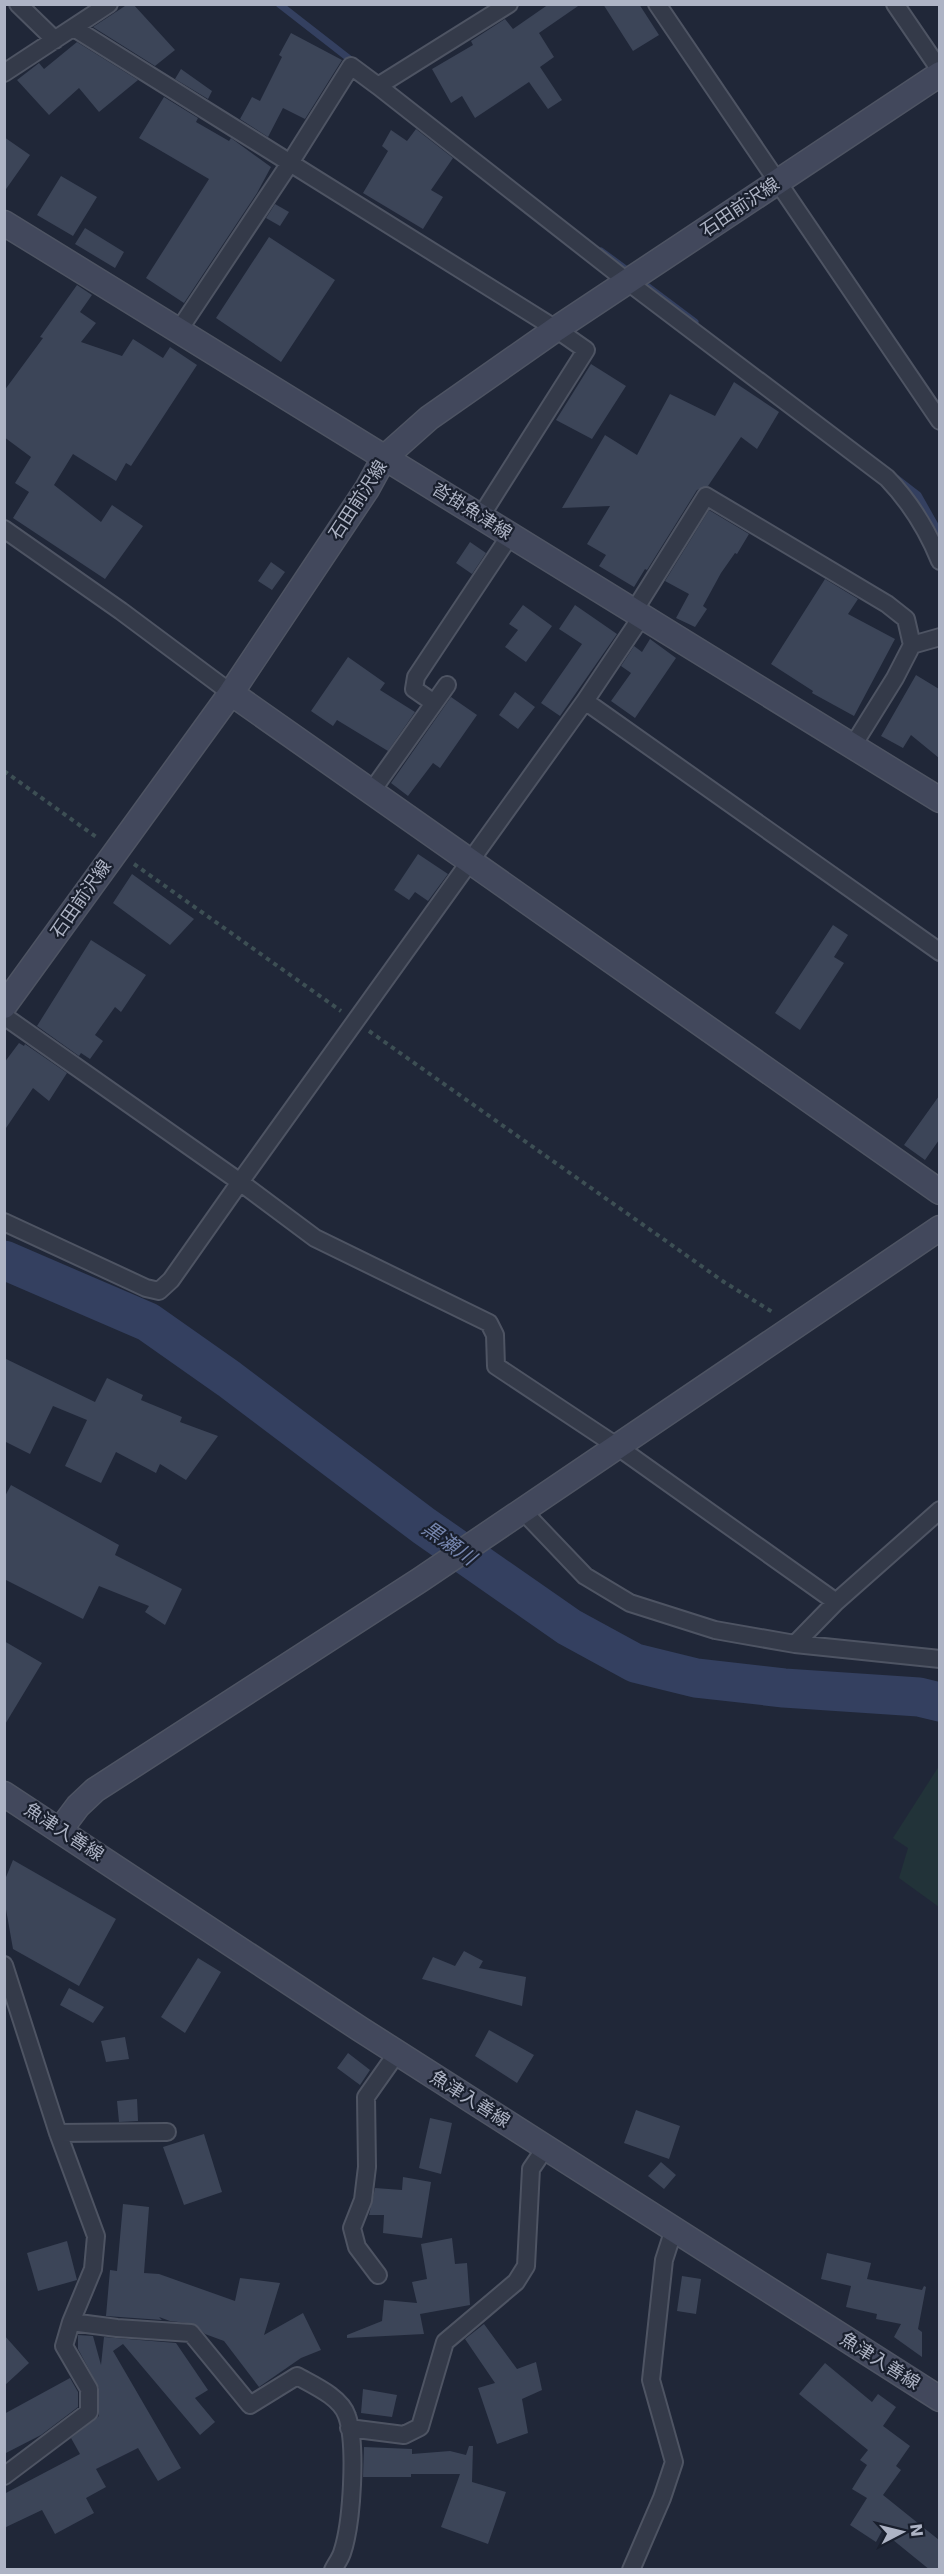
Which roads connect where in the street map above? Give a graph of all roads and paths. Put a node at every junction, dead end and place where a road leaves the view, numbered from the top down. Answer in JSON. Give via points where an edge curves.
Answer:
{"nodes":[{"id":1,"x":18,"y":4,"type":"edge"},
{"id":2,"x":108,"y":4,"type":"edge"},
{"id":3,"x":509,"y":4,"type":"edge"},
{"id":4,"x":657,"y":4,"type":"edge"},
{"id":5,"x":895,"y":4,"type":"edge"},
{"id":6,"x":74,"y":28,"type":"junction"},
{"id":7,"x":55,"y":40,"type":"junction"},
{"id":8,"x":939,"y":72,"type":"edge"},
{"id":9,"x":4,"y":73,"type":"edge"},
{"id":10,"x":378,"y":86,"type":"junction"},
{"id":11,"x":290,"y":163,"type":"junction"},
{"id":12,"x":778,"y":181,"type":"junction"},
{"id":13,"x":4,"y":223,"type":"edge"},
{"id":14,"x":628,"y":282,"type":"junction"},
{"id":15,"x":556,"y":329,"type":"junction"},
{"id":16,"x":179,"y":330,"type":"junction"},
{"id":17,"x":939,"y":421,"type":"edge"},
{"id":18,"x":384,"y":458,"type":"junction"},
{"id":19,"x":481,"y":516,"type":"junction"},
{"id":20,"x":4,"y":529,"type":"edge"},
{"id":21,"x":511,"y":534,"type":"junction"},
{"id":22,"x":939,"y":561,"type":"edge"},
{"id":23,"x":638,"y":614,"type":"junction"},
{"id":24,"x":939,"y":637,"type":"edge"},
{"id":25,"x":912,"y":645,"type":"junction"},
{"id":26,"x":447,"y":685,"type":"dead end"},
{"id":27,"x":231,"y":693,"type":"junction"},
{"id":28,"x":585,"y":701,"type":"junction"},
{"id":29,"x":434,"y":703,"type":"junction"},
{"id":30,"x":852,"y":747,"type":"junction"},
{"id":31,"x":4,"y":771,"type":"edge"},
{"id":32,"x":371,"y":792,"type":"junction"},
{"id":33,"x":939,"y":800,"type":"edge"},
{"id":34,"x":115,"y":850,"type":"junction"},
{"id":35,"x":470,"y":863,"type":"junction"},
{"id":36,"x":939,"y":952,"type":"edge"},
{"id":37,"x":4,"y":1006,"type":"edge"},
{"id":38,"x":4,"y":1016,"type":"edge"},
{"id":39,"x":355,"y":1021,"type":"junction"},
{"id":40,"x":240,"y":1182,"type":"junction"},
{"id":41,"x":939,"y":1192,"type":"edge"},
{"id":42,"x":4,"y":1221,"type":"edge"},
{"id":43,"x":939,"y":1228,"type":"edge"},
{"id":44,"x":797,"y":1327,"type":"junction"},
{"id":45,"x":618,"y":1447,"type":"junction"},
{"id":46,"x":522,"y":1510,"type":"junction"},
{"id":47,"x":939,"y":1510,"type":"edge"},
{"id":48,"x":836,"y":1602,"type":"junction"},
{"id":49,"x":795,"y":1644,"type":"junction"},
{"id":50,"x":939,"y":1659,"type":"edge"},
{"id":51,"x":4,"y":1794,"type":"edge"},
{"id":52,"x":60,"y":1830,"type":"junction"},
{"id":53,"x":4,"y":1965,"type":"edge"},
{"id":54,"x":397,"y":2053,"type":"junction"},
{"id":55,"x":167,"y":2132,"type":"dead end"},
{"id":56,"x":58,"y":2133,"type":"junction"},
{"id":57,"x":546,"y":2148,"type":"junction"},
{"id":58,"x":674,"y":2229,"type":"junction"},
{"id":59,"x":378,"y":2275,"type":"dead end"},
{"id":60,"x":71,"y":2322,"type":"junction"},
{"id":61,"x":939,"y":2399,"type":"edge"},
{"id":62,"x":349,"y":2428,"type":"junction"},
{"id":63,"x":4,"y":2476,"type":"edge"},
{"id":64,"x":333,"y":2570,"type":"edge"},
{"id":65,"x":631,"y":2570,"type":"edge"}],
"edges":[{"from":1,"to":7,"type":"street"},
{"from":2,"to":6,"type":"street"},
{"from":3,"to":10,"type":"street"},
{"from":4,"to":12,"type":"street"},
{"from":5,"to":8,"type":"street"},
{"from":6,"to":7,"type":"street"},
{"from":6,"to":11,"type":"street"},
{"from":7,"to":9,"type":"street"},
{"from":8,"to":12,"type":"main road","name":"石田前沢線"},
{"from":10,"to":11,"type":"street","via":[[351,66]]},
{"from":10,"to":14,"type":"street"},
{"from":11,"to":15,"type":"street"},
{"from":11,"to":16,"type":"street"},
{"from":12,"to":14,"type":"main road","name":"石田前沢線"},
{"from":12,"to":17,"type":"street"},
{"from":13,"to":16,"type":"main road","name":"沓掛魚津線"},
{"from":14,"to":15,"type":"main road","name":"石田前沢線"},
{"from":14,"to":22,"type":"street","via":[[887,478],[913,508]]},
{"from":15,"to":18,"type":"main road","name":"石田前沢線","via":[[429,418]]},
{"from":15,"to":19,"type":"street","via":[[586,350]]},
{"from":16,"to":18,"type":"main road","name":"沓掛魚津線"},
{"from":18,"to":19,"type":"main road","name":"沓掛魚津線"},
{"from":18,"to":27,"type":"main road","name":"石田前沢線"},
{"from":19,"to":21,"type":"main road","name":"沓掛魚津線"},
{"from":20,"to":27,"type":"street"},
{"from":21,"to":23,"type":"main road","name":"沓掛魚津線"},
{"from":21,"to":29,"type":"street","via":[[416,677],[414,688]]},
{"from":23,"to":25,"type":"street","via":[[706,496],[887,603],[906,619]]},
{"from":23,"to":28,"type":"street"},
{"from":23,"to":30,"type":"main road","name":"沓掛魚津線"},
{"from":24,"to":25,"type":"street"},
{"from":25,"to":30,"type":"street"},
{"from":26,"to":29,"type":"street"},
{"from":27,"to":32,"type":"main road"},
{"from":27,"to":34,"type":"main road","name":"石田前沢線"},
{"from":28,"to":35,"type":"street"},
{"from":28,"to":36,"type":"street"},
{"from":29,"to":32,"type":"street"},
{"from":30,"to":33,"type":"main road","name":"沓掛魚津線"},
{"from":31,"to":34,"type":"path"},
{"from":32,"to":35,"type":"main road"},
{"from":34,"to":37,"type":"main road","name":"石田前沢線"},
{"from":34,"to":39,"type":"path"},
{"from":35,"to":39,"type":"street"},
{"from":35,"to":41,"type":"main road"},
{"from":38,"to":40,"type":"street"},
{"from":39,"to":40,"type":"street"},
{"from":39,"to":44,"type":"path","via":[[724,1282]]},
{"from":40,"to":42,"type":"street","via":[[171,1280],[159,1291]]},
{"from":40,"to":45,"type":"street","via":[[315,1238],[489,1323],[495,1335],[496,1365]]},
{"from":43,"to":44,"type":"main road"},
{"from":44,"to":45,"type":"main road"},
{"from":45,"to":46,"type":"main road"},
{"from":45,"to":48,"type":"street"},
{"from":46,"to":49,"type":"street","via":[[585,1576],[630,1603],[716,1630]]},
{"from":46,"to":52,"type":"main road","via":[[95,1790]]},
{"from":47,"to":48,"type":"street"},
{"from":48,"to":49,"type":"street"},
{"from":49,"to":50,"type":"street"},
{"from":51,"to":52,"type":"main road","name":"魚津入善線"},
{"from":52,"to":54,"type":"main road","name":"魚津入善線"},
{"from":53,"to":56,"type":"street"},
{"from":54,"to":57,"type":"main road","name":"魚津入善線"},
{"from":54,"to":59,"type":"street","via":[[366,2097],[367,2167],[363,2200],[352,2228],[357,2247]]},
{"from":55,"to":56,"type":"street"},
{"from":56,"to":60,"type":"street","via":[[96,2236],[93,2270]]},
{"from":57,"to":58,"type":"main road","name":"魚津入善線"},
{"from":57,"to":62,"type":"street","via":[[531,2169],[526,2266],[516,2282],[445,2342],[420,2427],[404,2435]]},
{"from":58,"to":61,"type":"main road","name":"魚津入善線"},
{"from":58,"to":65,"type":"street","via":[[664,2260],[651,2380],[674,2462]]},
{"from":60,"to":62,"type":"street","via":[[191,2333],[250,2405],[297,2376],[332,2397],[347,2414]]},
{"from":60,"to":63,"type":"street","via":[[64,2346],[89,2389],[89,2412]]},
{"from":62,"to":64,"type":"street","via":[[353,2461],[348,2525]]}]}
